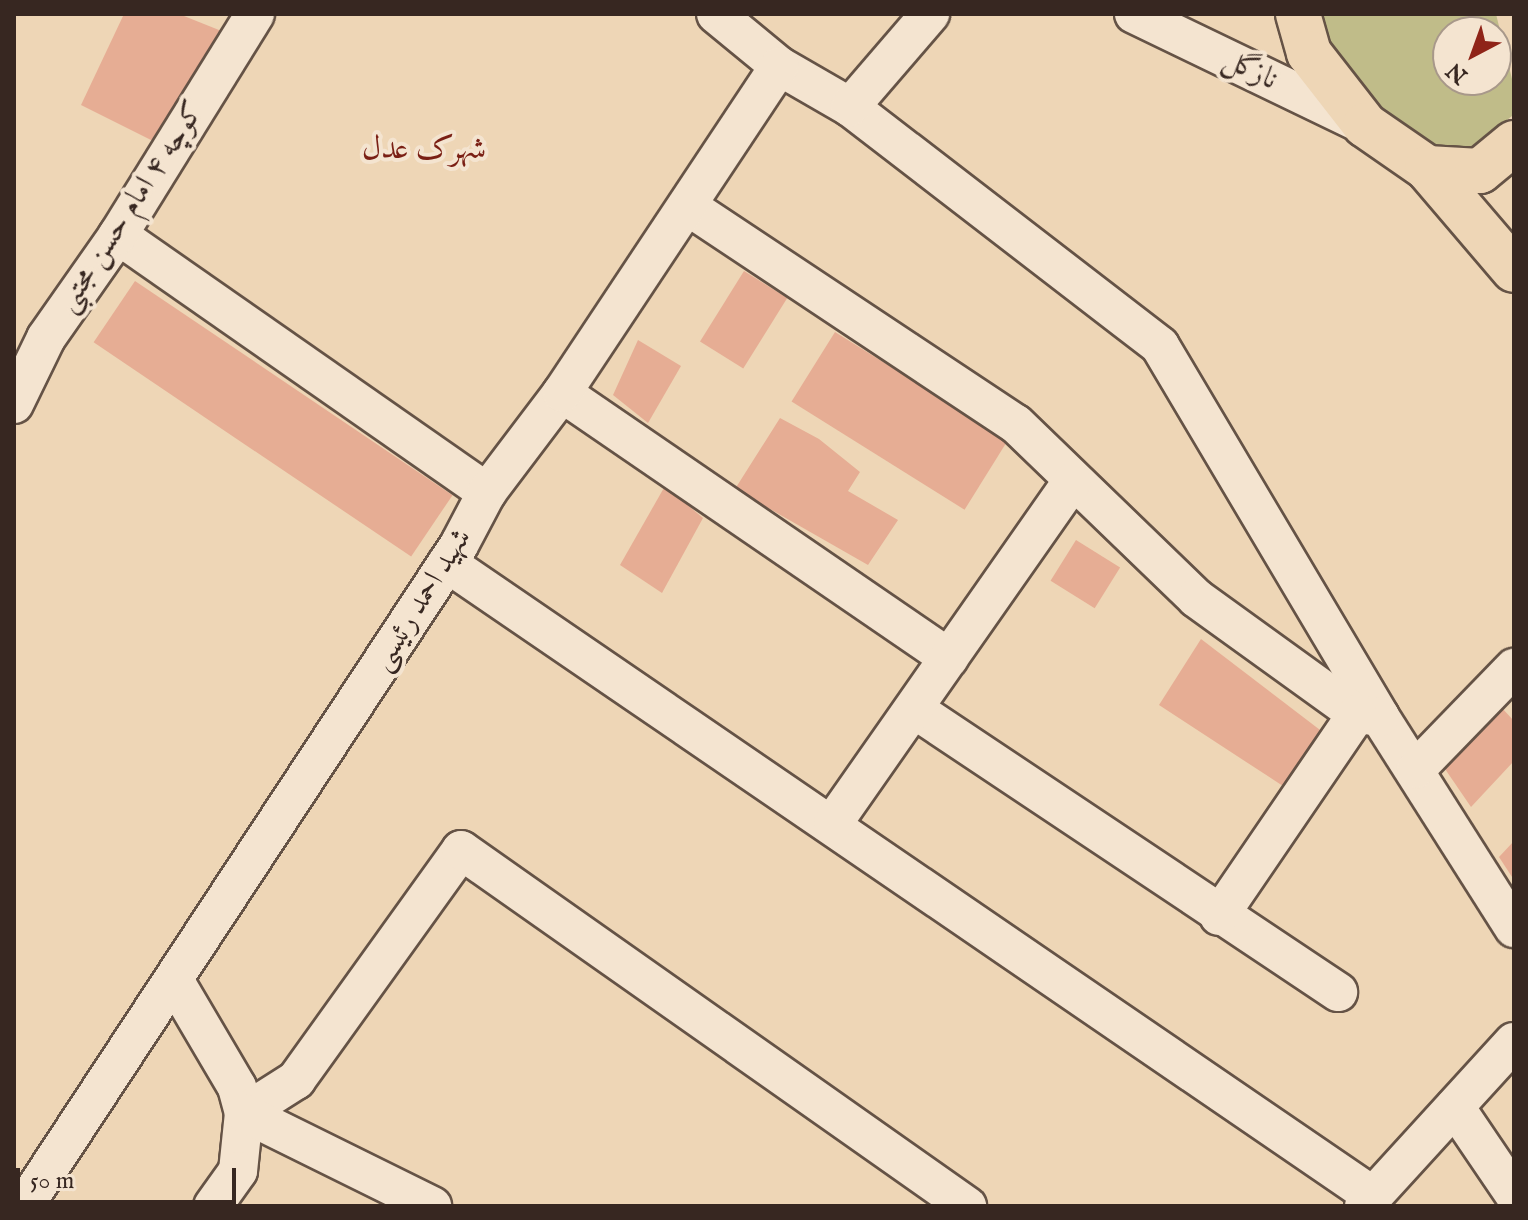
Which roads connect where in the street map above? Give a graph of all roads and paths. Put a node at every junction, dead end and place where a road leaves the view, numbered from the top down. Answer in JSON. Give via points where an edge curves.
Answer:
{"nodes":[{"id":1,"x":716,"y":14,"type":"edge"},
{"id":2,"x":930,"y":14,"type":"edge"},
{"id":3,"x":1134,"y":14,"type":"edge"},
{"id":4,"x":1298,"y":14,"type":"edge"},
{"id":5,"x":240,"y":18,"type":"edge"},
{"id":6,"x":779,"y":66,"type":"junction"},
{"id":7,"x":850,"y":107,"type":"junction"},
{"id":8,"x":1365,"y":125,"type":"junction"},
{"id":9,"x":1514,"y":143,"type":"edge"},
{"id":10,"x":1427,"y":168,"type":"junction"},
{"id":11,"x":689,"y":207,"type":"junction"},
{"id":12,"x":118,"y":235,"type":"junction"},
{"id":13,"x":1514,"y":270,"type":"edge"},
{"id":14,"x":562,"y":393,"type":"junction"},
{"id":15,"x":14,"y":404,"type":"edge"},
{"id":16,"x":1072,"y":482,"type":"junction"},
{"id":17,"x":487,"y":492,"type":"junction"},
{"id":18,"x":447,"y":563,"type":"junction"},
{"id":19,"x":949,"y":658,"type":"junction"},
{"id":20,"x":1514,"y":668,"type":"edge"},
{"id":21,"x":914,"y":709,"type":"junction"},
{"id":22,"x":1368,"y":716,"type":"junction"},
{"id":23,"x":1416,"y":769,"type":"junction"},
{"id":24,"x":833,"y":823,"type":"junction"},
{"id":25,"x":1219,"y":916,"type":"junction"},
{"id":26,"x":1514,"y":928,"type":"edge"},
{"id":27,"x":174,"y":980,"type":"junction"},
{"id":28,"x":1338,"y":992,"type":"dead end"},
{"id":29,"x":1514,"y":1042,"type":"edge"},
{"id":30,"x":1455,"y":1107,"type":"junction"},
{"id":31,"x":244,"y":1113,"type":"junction"},
{"id":32,"x":1514,"y":1194,"type":"edge"},
{"id":33,"x":1369,"y":1201,"type":"edge"},
{"id":34,"x":24,"y":1206,"type":"edge"},
{"id":35,"x":213,"y":1206,"type":"edge"},
{"id":36,"x":432,"y":1206,"type":"edge"},
{"id":37,"x":967,"y":1206,"type":"edge"}],
"edges":[{"from":1,"to":6,"type":"street"},
{"from":2,"to":7,"type":"street"},
{"from":3,"to":8,"type":"street","name":"نازگل"},
{"from":4,"to":8,"type":"main road","via":[[1309,53]]},
{"from":5,"to":12,"type":"street","name":"کوچه ۴ امام حسن مجتبی"},
{"from":6,"to":7,"type":"street"},
{"from":6,"to":11,"type":"street","name":"شهید احمد رئیسی"},
{"from":7,"to":22,"type":"street","via":[[1160,346]]},
{"from":8,"to":10,"type":"main road"},
{"from":9,"to":10,"type":"main road","via":[[1480,171]]},
{"from":10,"to":13,"type":"main road"},
{"from":11,"to":14,"type":"street","name":"شهید احمد رئیسی"},
{"from":11,"to":16,"type":"street","via":[[1016,424]]},
{"from":12,"to":15,"type":"street","name":"کوچه ۴ امام حسن مجتبی","via":[[46,338]]},
{"from":12,"to":17,"type":"street"},
{"from":14,"to":17,"type":"street","name":"شهید احمد رئیسی"},
{"from":14,"to":19,"type":"street"},
{"from":16,"to":19,"type":"street"},
{"from":16,"to":22,"type":"street","via":[[1196,598]]},
{"from":17,"to":18,"type":"street","name":"شهید احمد رئیسی"},
{"from":18,"to":24,"type":"street"},
{"from":18,"to":27,"type":"street","name":"شهید احمد رئیسی"},
{"from":19,"to":21,"type":"street"},
{"from":20,"to":23,"type":"street"},
{"from":21,"to":24,"type":"street"},
{"from":21,"to":25,"type":"street"},
{"from":22,"to":23,"type":"street"},
{"from":22,"to":25,"type":"street"},
{"from":23,"to":26,"type":"street"},
{"from":24,"to":33,"type":"street"},
{"from":25,"to":28,"type":"street"},
{"from":27,"to":31,"type":"street","via":[[237,1087]]},
{"from":27,"to":34,"type":"street","name":"شهید احمد رئیسی"},
{"from":29,"to":30,"type":"street"},
{"from":30,"to":32,"type":"street"},
{"from":30,"to":33,"type":"street"},
{"from":31,"to":35,"type":"street","via":[[238,1171]]},
{"from":31,"to":36,"type":"street"},
{"from":31,"to":37,"type":"street","via":[[296,1080],[461,850]]}]}
